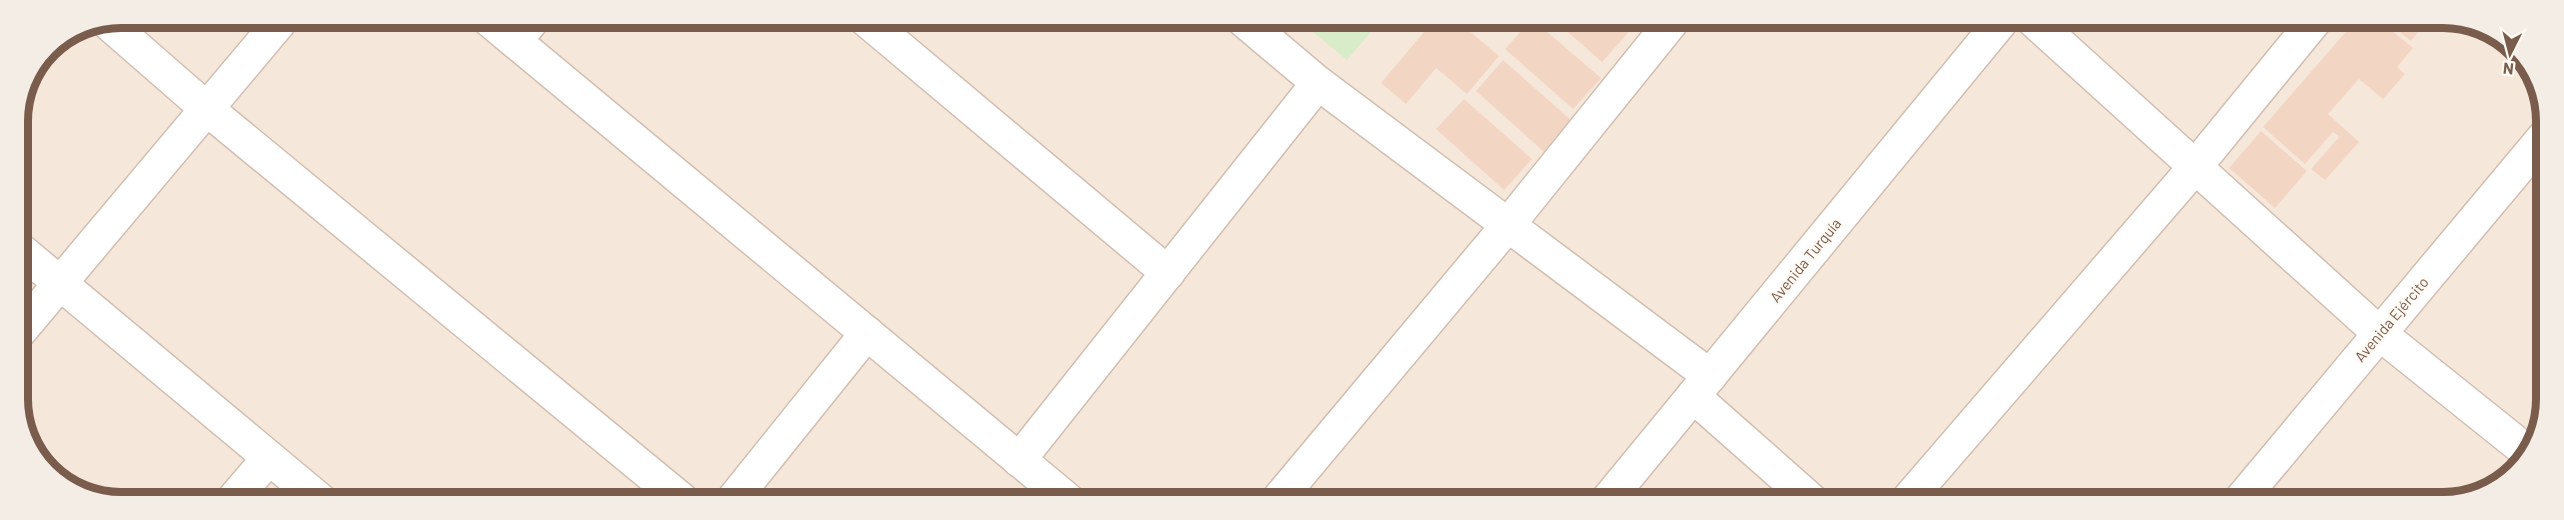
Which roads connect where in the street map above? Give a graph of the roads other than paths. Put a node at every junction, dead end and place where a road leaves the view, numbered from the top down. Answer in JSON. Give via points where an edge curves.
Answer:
{"nodes":[{"id":1,"x":116,"y":29,"type":"edge"},
{"id":2,"x":274,"y":29,"type":"edge"},
{"id":3,"x":877,"y":29,"type":"edge"},
{"id":4,"x":1254,"y":29,"type":"edge"},
{"id":5,"x":1666,"y":29,"type":"edge"},
{"id":6,"x":1995,"y":29,"type":"edge"},
{"id":7,"x":2042,"y":29,"type":"edge"},
{"id":8,"x":2308,"y":29,"type":"edge"},
{"id":9,"x":525,"y":30,"type":"edge"},
{"id":10,"x":1318,"y":83,"type":"junction"},
{"id":11,"x":207,"y":109,"type":"junction"},
{"id":12,"x":2536,"y":147,"type":"edge"},
{"id":13,"x":2195,"y":167,"type":"junction"},
{"id":14,"x":1508,"y":225,"type":"junction"},
{"id":15,"x":29,"y":257,"type":"edge"},
{"id":16,"x":1168,"y":273,"type":"junction"},
{"id":17,"x":60,"y":283,"type":"junction"},
{"id":18,"x":29,"y":320,"type":"edge"},
{"id":19,"x":867,"y":333,"type":"junction"},
{"id":20,"x":2379,"y":333,"type":"junction"},
{"id":21,"x":1701,"y":386,"type":"junction"},
{"id":22,"x":2521,"y":447,"type":"edge"},
{"id":23,"x":268,"y":458,"type":"junction"},
{"id":24,"x":1019,"y":460,"type":"junction"},
{"id":25,"x":1615,"y":491,"type":"edge"},
{"id":26,"x":1803,"y":491,"type":"edge"},
{"id":27,"x":1915,"y":491,"type":"edge"},
{"id":28,"x":2248,"y":491,"type":"edge"},
{"id":29,"x":240,"y":492,"type":"edge"},
{"id":30,"x":310,"y":492,"type":"edge"},
{"id":31,"x":672,"y":492,"type":"edge"},
{"id":32,"x":739,"y":492,"type":"edge"},
{"id":33,"x":1058,"y":492,"type":"edge"},
{"id":34,"x":1285,"y":492,"type":"edge"}],
"edges":[{"from":1,"to":11,"type":"street"},
{"from":2,"to":11,"type":"street"},
{"from":3,"to":16,"type":"street"},
{"from":4,"to":10,"type":"street"},
{"from":5,"to":14,"type":"street"},
{"from":6,"to":21,"type":"street","name":"Avenida Turquía"},
{"from":7,"to":13,"type":"street"},
{"from":8,"to":13,"type":"street"},
{"from":9,"to":19,"type":"street"},
{"from":10,"to":14,"type":"street"},
{"from":10,"to":16,"type":"street"},
{"from":11,"to":17,"type":"street"},
{"from":11,"to":31,"type":"street"},
{"from":12,"to":20,"type":"street","name":"Avenida Ejército"},
{"from":13,"to":20,"type":"street"},
{"from":13,"to":27,"type":"street"},
{"from":14,"to":21,"type":"street"},
{"from":14,"to":34,"type":"street"},
{"from":15,"to":17,"type":"street"},
{"from":16,"to":24,"type":"street"},
{"from":17,"to":18,"type":"street"},
{"from":17,"to":23,"type":"street"},
{"from":19,"to":24,"type":"street"},
{"from":19,"to":32,"type":"street"},
{"from":20,"to":22,"type":"street"},
{"from":20,"to":28,"type":"street","name":"Avenida Ejército"},
{"from":21,"to":25,"type":"street","name":"Avenida Turquía"},
{"from":21,"to":26,"type":"street"},
{"from":23,"to":29,"type":"street"},
{"from":23,"to":30,"type":"street"},
{"from":24,"to":33,"type":"street"}]}
